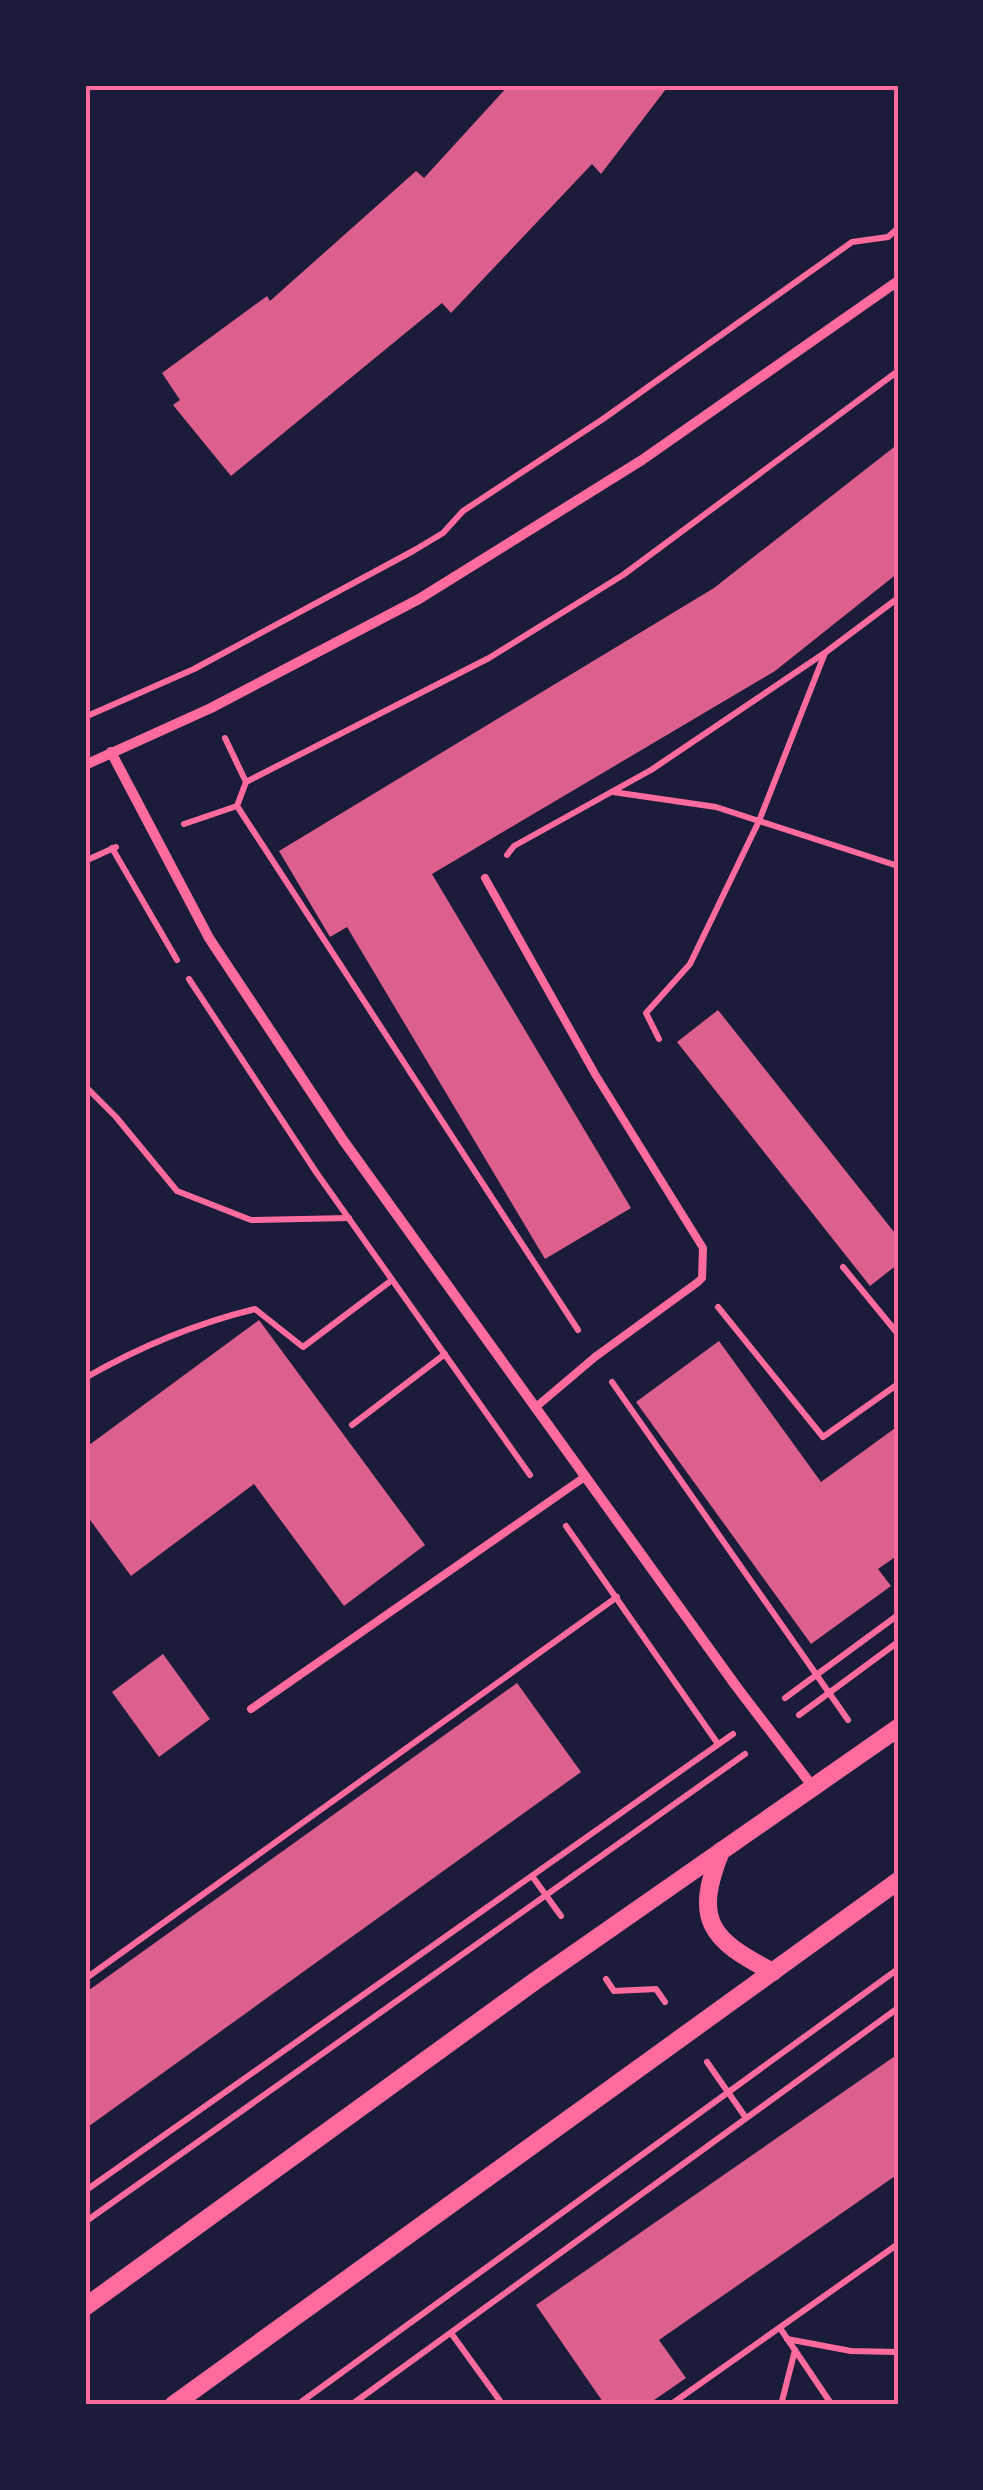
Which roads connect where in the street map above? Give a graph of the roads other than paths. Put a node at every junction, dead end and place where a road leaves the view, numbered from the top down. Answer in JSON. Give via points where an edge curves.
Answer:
{"nodes":[{"id":1,"x":898,"y":281,"type":"edge"},
{"id":2,"x":111,"y":752,"type":"junction"},
{"id":3,"x":85,"y":765,"type":"edge"},
{"id":4,"x":485,"y":878,"type":"road end"},
{"id":5,"x":536,"y":1406,"type":"junction"},
{"id":6,"x":586,"y":1476,"type":"junction"},
{"id":7,"x":250,"y":1708,"type":"dead end"},
{"id":8,"x":898,"y":1728,"type":"edge"},
{"id":9,"x":813,"y":1787,"type":"junction"},
{"id":10,"x":721,"y":1851,"type":"junction"},
{"id":11,"x":898,"y":1881,"type":"edge"},
{"id":12,"x":773,"y":1972,"type":"junction"},
{"id":13,"x":85,"y":2307,"type":"edge"},
{"id":14,"x":173,"y":2405,"type":"edge"}],
"edges":[{"from":1,"to":2,"type":"street","via":[[642,460],[419,599],[212,708]]},
{"from":2,"to":3,"type":"street"},
{"from":2,"to":5,"type":"street","via":[[209,938],[343,1140]]},
{"from":4,"to":5,"type":"lane","via":[[595,1074],[704,1248],[698,1282]]},
{"from":5,"to":6,"type":"street"},
{"from":6,"to":7,"type":"lane"},
{"from":6,"to":9,"type":"street"},
{"from":8,"to":9,"type":"street"},
{"from":9,"to":10,"type":"street"},
{"from":10,"to":12,"type":"street","via":[[708,1884],[712,1920],[737,1954]]},
{"from":10,"to":13,"type":"street"},
{"from":11,"to":12,"type":"street"},
{"from":12,"to":14,"type":"street"}]}
